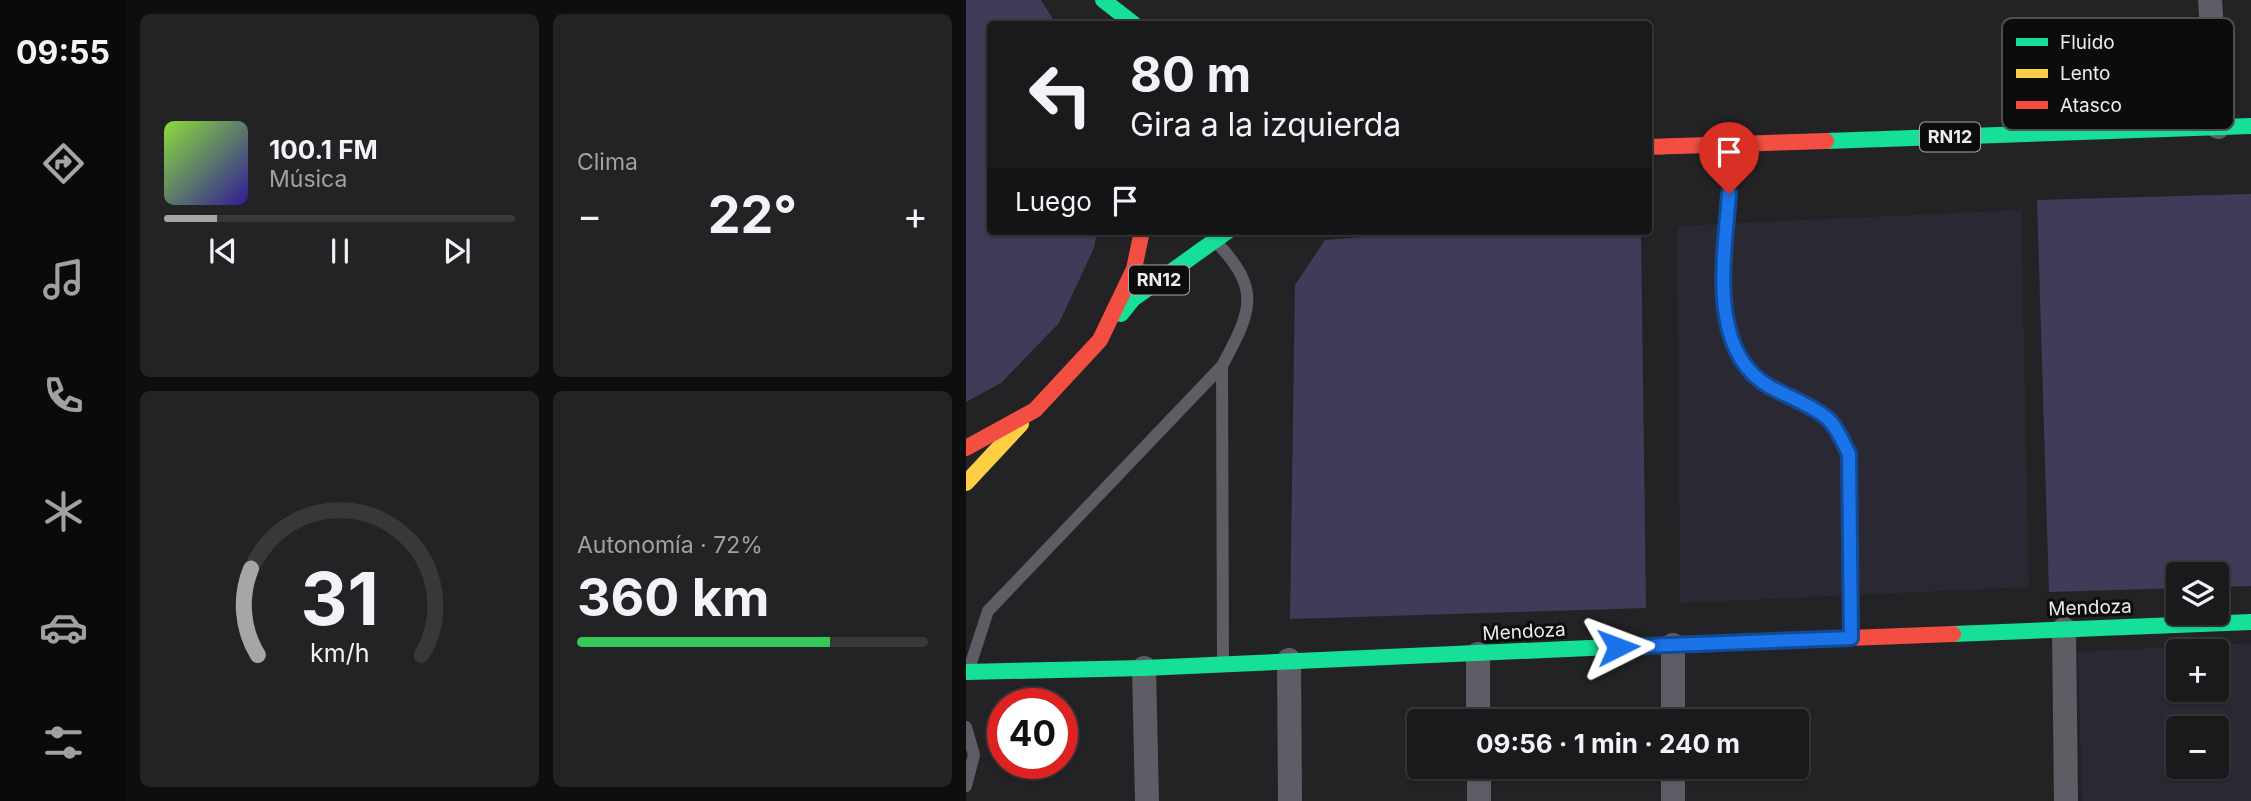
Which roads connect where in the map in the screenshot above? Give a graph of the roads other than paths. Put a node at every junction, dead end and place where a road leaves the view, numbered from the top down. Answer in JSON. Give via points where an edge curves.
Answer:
{"nodes":[{"id":1,"x":1089,"y":0,"type":"edge"},
{"id":2,"x":1103,"y":0,"type":"edge"},
{"id":3,"x":2210,"y":0,"type":"edge"},
{"id":4,"x":2211,"y":18,"type":"edge"},
{"id":5,"x":1104,"y":21,"type":"edge"},
{"id":6,"x":1130,"y":21,"type":"edge"},
{"id":7,"x":2137,"y":130,"type":"edge"},
{"id":8,"x":1732,"y":145,"type":"junction"},
{"id":9,"x":1652,"y":148,"type":"edge"},
{"id":10,"x":1141,"y":235,"type":"edge"},
{"id":11,"x":1221,"y":235,"type":"edge"},
{"id":12,"x":1100,"y":340,"type":"junction"},
{"id":13,"x":1222,"y":366,"type":"junction"},
{"id":14,"x":1035,"y":410,"type":"junction"},
{"id":15,"x":966,"y":448,"type":"edge"},
{"id":16,"x":966,"y":483,"type":"edge"},
{"id":17,"x":2251,"y":622,"type":"edge"},
{"id":18,"x":2064,"y":629,"type":"junction"},
{"id":19,"x":1851,"y":638,"type":"junction"},
{"id":20,"x":1673,"y":645,"type":"junction"},
{"id":21,"x":1478,"y":654,"type":"junction"},
{"id":22,"x":1289,"y":660,"type":"junction"},
{"id":23,"x":1223,"y":663,"type":"junction"},
{"id":24,"x":1144,"y":668,"type":"junction"},
{"id":25,"x":967,"y":672,"type":"edge"},
{"id":26,"x":1478,"y":709,"type":"edge"},
{"id":27,"x":1673,"y":709,"type":"edge"},
{"id":28,"x":966,"y":727,"type":"edge"},
{"id":29,"x":1479,"y":779,"type":"edge"},
{"id":30,"x":1673,"y":779,"type":"edge"},
{"id":31,"x":966,"y":786,"type":"edge"},
{"id":32,"x":1147,"y":801,"type":"edge"},
{"id":33,"x":1290,"y":801,"type":"edge"},
{"id":34,"x":1479,"y":801,"type":"edge"},
{"id":35,"x":1673,"y":801,"type":"edge"},
{"id":36,"x":2066,"y":801,"type":"edge"}],
"edges":[{"from":1,"to":5,"type":"main road"},
{"from":2,"to":6,"type":"main road"},
{"from":3,"to":4,"type":"street"},
{"from":7,"to":8,"type":"main road","number":"RN12"},
{"from":8,"to":9,"type":"main road","number":"RN12"},
{"from":8,"to":19,"type":"lane","via":[[1723,292],[1728,330],[1745,365],[1766,385],[1827,418],[1849,454]]},
{"from":10,"to":12,"type":"main road","number":"RN12","via":[[1134,270]]},
{"from":11,"to":12,"type":"main road","number":"RN12","via":[[1133,299]]},
{"from":11,"to":13,"type":"lane","via":[[1249,302]]},
{"from":12,"to":14,"type":"main road","number":"RN12"},
{"from":13,"to":23,"type":"lane"},
{"from":13,"to":25,"type":"lane","via":[[988,611]]},
{"from":14,"to":15,"type":"main road","number":"RN12"},
{"from":14,"to":16,"type":"main road"},
{"from":17,"to":18,"type":"main road","name":"Mendoza"},
{"from":18,"to":19,"type":"main road","name":"Mendoza"},
{"from":18,"to":36,"type":"street"},
{"from":19,"to":20,"type":"main road","name":"Mendoza"},
{"from":20,"to":21,"type":"main road","name":"Mendoza"},
{"from":20,"to":27,"type":"street"},
{"from":21,"to":22,"type":"main road","name":"Mendoza"},
{"from":21,"to":26,"type":"street"},
{"from":22,"to":23,"type":"main road","name":"Mendoza"},
{"from":22,"to":33,"type":"street"},
{"from":23,"to":24,"type":"main road","name":"Mendoza"},
{"from":24,"to":25,"type":"main road","name":"Mendoza"},
{"from":24,"to":32,"type":"street"},
{"from":28,"to":31,"type":"lane","via":[[974,755]]},
{"from":29,"to":34,"type":"street"},
{"from":30,"to":35,"type":"street"}]}
